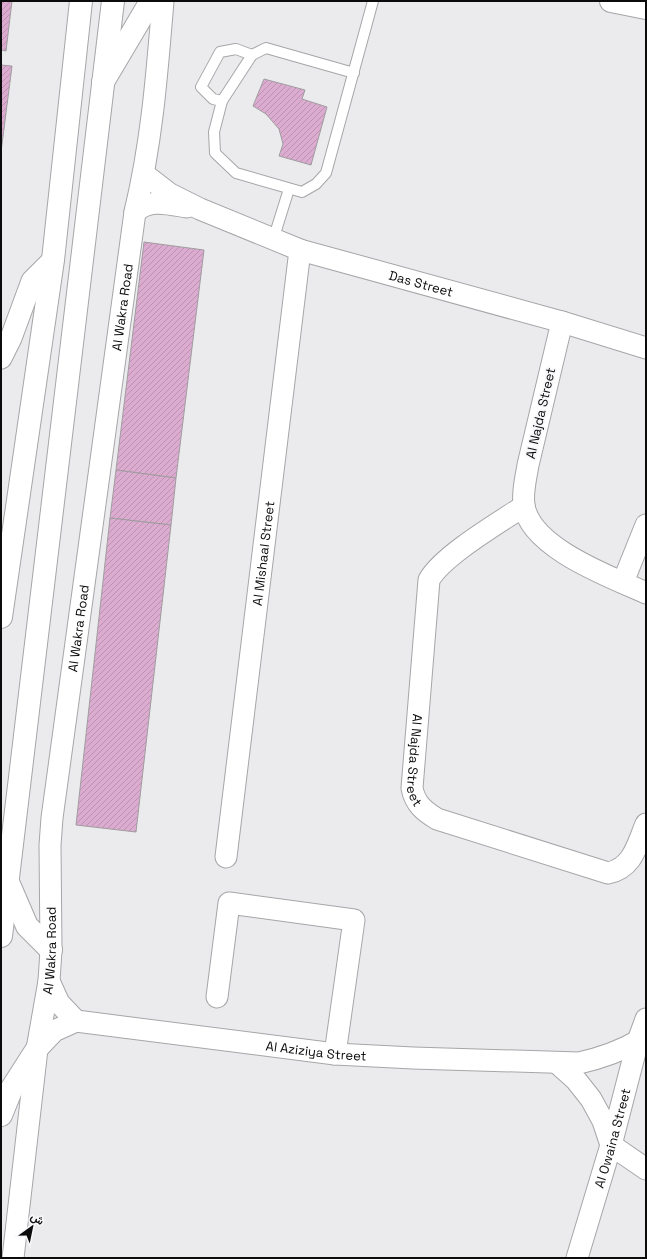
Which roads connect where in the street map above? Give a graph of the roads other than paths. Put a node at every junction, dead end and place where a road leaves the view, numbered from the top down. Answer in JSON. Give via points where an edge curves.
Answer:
{"nodes":[{"id":1,"x":81,"y":1,"type":"edge"},
{"id":2,"x":113,"y":1,"type":"edge"},
{"id":3,"x":151,"y":1,"type":"edge"},
{"id":4,"x":163,"y":1,"type":"edge"},
{"id":5,"x":373,"y":1,"type":"edge"},
{"id":6,"x":611,"y":1,"type":"edge"},
{"id":7,"x":646,"y":8,"type":"edge"},
{"id":8,"x":252,"y":55,"type":"junction"},
{"id":9,"x":354,"y":73,"type":"junction"},
{"id":10,"x":103,"y":83,"type":"junction"},
{"id":11,"x":222,"y":101,"type":"junction"},
{"id":12,"x":144,"y":174,"type":"junction"},
{"id":13,"x":289,"y":189,"type":"junction"},
{"id":14,"x":200,"y":209,"type":"junction"},
{"id":15,"x":135,"y":212,"type":"junction"},
{"id":16,"x":273,"y":240,"type":"junction"},
{"id":17,"x":300,"y":250,"type":"junction"},
{"id":18,"x":53,"y":260,"type":"junction"},
{"id":19,"x":562,"y":322,"type":"junction"},
{"id":20,"x":646,"y":348,"type":"edge"},
{"id":21,"x":1,"y":358,"type":"edge"},
{"id":22,"x":524,"y":506,"type":"junction"},
{"id":23,"x":646,"y":525,"type":"edge"},
{"id":24,"x":623,"y":582,"type":"junction"},
{"id":25,"x":646,"y":593,"type":"edge"},
{"id":26,"x":1,"y":617,"type":"edge"},
{"id":27,"x":646,"y":824,"type":"edge"},
{"id":28,"x":226,"y":857,"type":"dead end"},
{"id":29,"x":8,"y":882,"type":"junction"},
{"id":30,"x":1,"y":936,"type":"edge"},
{"id":31,"x":51,"y":950,"type":"junction"},
{"id":32,"x":49,"y":981,"type":"junction"},
{"id":33,"x":217,"y":998,"type":"dead end"},
{"id":34,"x":646,"y":1019,"type":"edge"},
{"id":35,"x":76,"y":1021,"type":"junction"},
{"id":36,"x":638,"y":1041,"type":"junction"},
{"id":37,"x":37,"y":1049,"type":"junction"},
{"id":38,"x":335,"y":1054,"type":"junction"},
{"id":39,"x":557,"y":1063,"type":"junction"},
{"id":40,"x":1,"y":1115,"type":"edge"},
{"id":41,"x":612,"y":1145,"type":"junction"},
{"id":42,"x":646,"y":1169,"type":"edge"},
{"id":43,"x":13,"y":1258,"type":"edge"},
{"id":44,"x":578,"y":1258,"type":"edge"}],
"edges":[{"from":1,"to":18,"type":"main road"},
{"from":2,"to":10,"type":"main road"},
{"from":3,"to":10,"type":"main road"},
{"from":4,"to":12,"type":"street","name":"Al Wakra Road","via":[[155,105]]},
{"from":5,"to":9,"type":"lane"},
{"from":6,"to":7,"type":"main road"},
{"from":8,"to":9,"type":"lane","via":[[266,48]]},
{"from":8,"to":11,"type":"lane"},
{"from":8,"to":11,"type":"lane","via":[[236,49],[220,52],[201,87],[213,99]]},
{"from":9,"to":13,"type":"lane","via":[[326,173],[316,184],[302,192]]},
{"from":10,"to":29,"type":"main road"},
{"from":11,"to":13,"type":"lane","via":[[214,132],[215,153],[236,173]]},
{"from":12,"to":14,"type":"street","name":"Das Street","via":[[170,194]]},
{"from":12,"to":15,"type":"street","name":"Al Wakra Road"},
{"from":13,"to":16,"type":"lane"},
{"from":14,"to":15,"type":"street","name":"Das Street","via":[[154,203]]},
{"from":14,"to":16,"type":"street","name":"Das Street"},
{"from":15,"to":31,"type":"street","name":"Al Wakra Road","via":[[52,818]]},
{"from":16,"to":17,"type":"street","name":"Das Street"},
{"from":17,"to":19,"type":"street","name":"Das Street"},
{"from":17,"to":28,"type":"street","name":"Al Mishaal Street"},
{"from":18,"to":21,"type":"street","via":[[32,281]]},
{"from":18,"to":26,"type":"main road"},
{"from":19,"to":20,"type":"street","name":"Das Street"},
{"from":19,"to":22,"type":"street","name":"Al Najda Street","via":[[528,465]]},
{"from":22,"to":24,"type":"street","name":"Al Najda Street","via":[[531,522],[546,541],[563,553]]},
{"from":22,"to":27,"type":"street","name":"Al Najda Street","via":[[437,568],[429,580],[413,780],[414,797],[420,807],[437,819],[608,873],[622,868],[632,858]]},
{"from":23,"to":24,"type":"street"},
{"from":24,"to":25,"type":"street","name":"Al Najda Street"},
{"from":29,"to":30,"type":"main road"},
{"from":29,"to":31,"type":"main road","via":[[27,926]]},
{"from":31,"to":32,"type":"street","name":"Al Wakra Road"},
{"from":32,"to":35,"type":"street","via":[[59,1003]]},
{"from":32,"to":37,"type":"street","name":"Al Wakra Road"},
{"from":33,"to":38,"type":"street","via":[[229,903],[354,920]]},
{"from":34,"to":36,"type":"street","name":"Al Owaina Street"},
{"from":35,"to":37,"type":"street","via":[[54,1031]]},
{"from":35,"to":38,"type":"street","name":"Al Aziziya Street"},
{"from":36,"to":39,"type":"street","name":"Al Aziziya Street","via":[[600,1059],[579,1063]]},
{"from":36,"to":41,"type":"street","name":"Al Owaina Street"},
{"from":37,"to":40,"type":"main road","via":[[12,1088]]},
{"from":37,"to":43,"type":"street","name":"Al Wakra Road"},
{"from":38,"to":39,"type":"street","name":"Al Aziziya Street"},
{"from":39,"to":41,"type":"street","via":[[576,1080],[591,1099]]},
{"from":41,"to":42,"type":"street"},
{"from":41,"to":44,"type":"street","name":"Al Owaina Street"}]}
